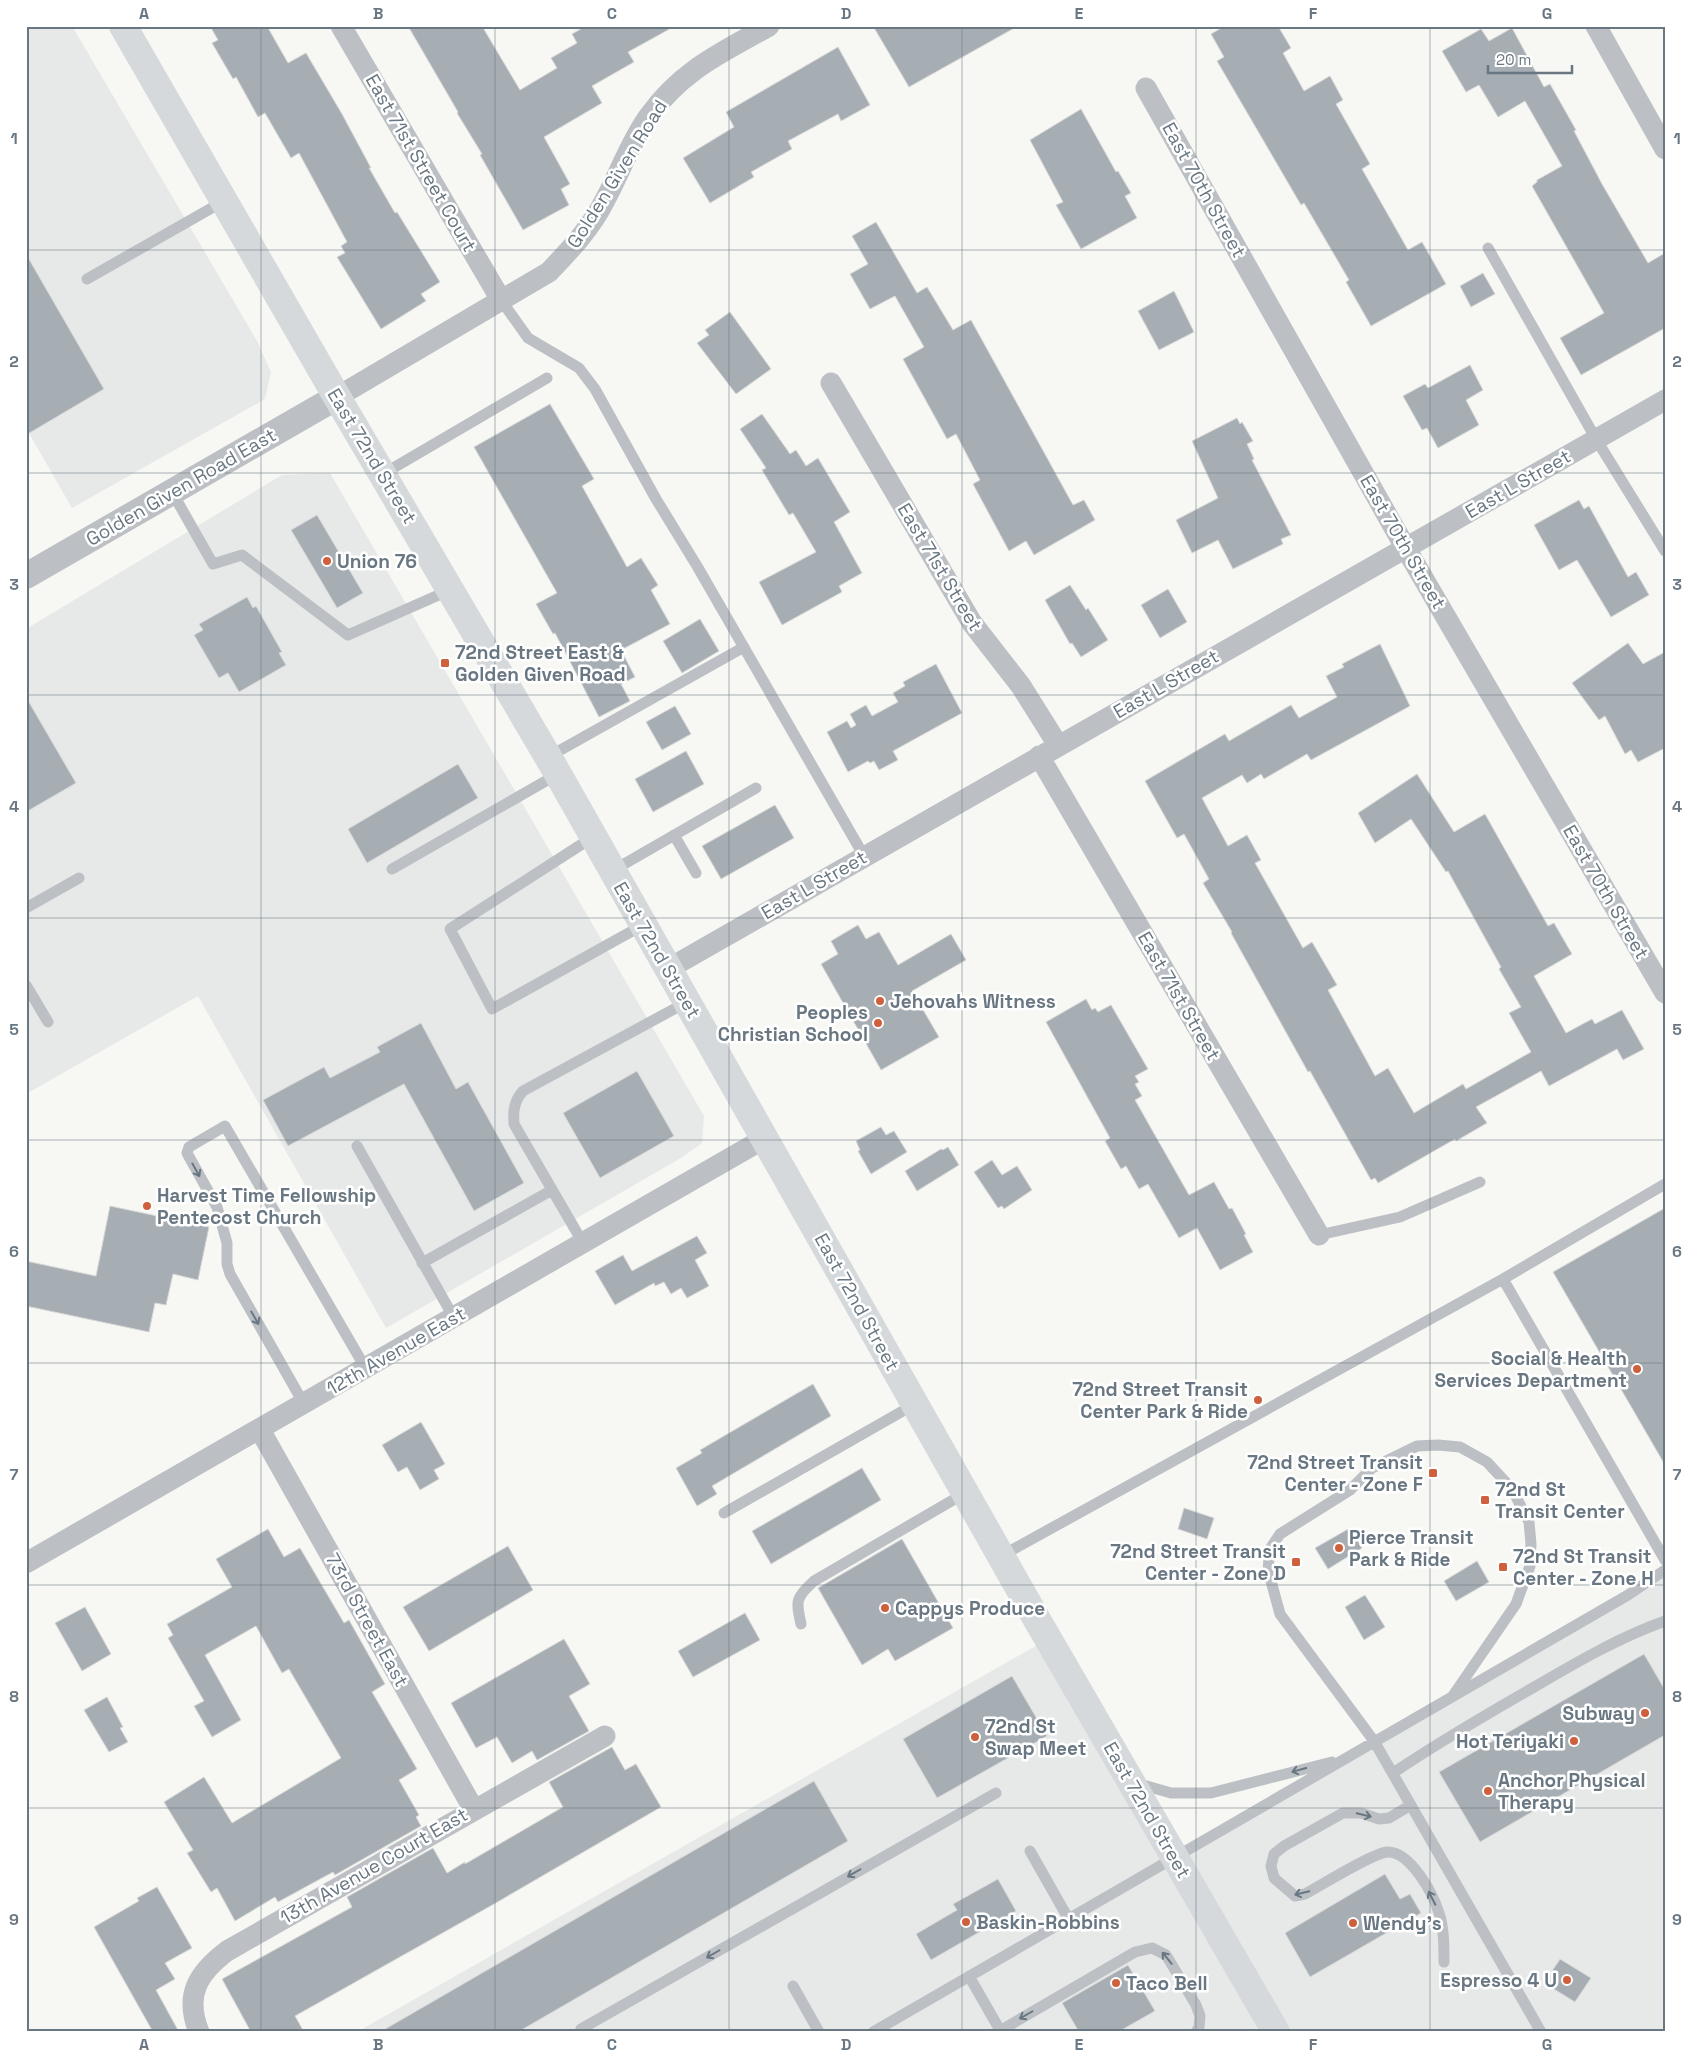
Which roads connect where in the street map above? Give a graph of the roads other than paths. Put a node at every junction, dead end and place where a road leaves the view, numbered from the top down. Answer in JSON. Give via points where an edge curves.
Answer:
{"nodes":[{"id":1,"x":123,"y":26,"type":"edge"},
{"id":2,"x":341,"y":26,"type":"edge"},
{"id":3,"x":769,"y":26,"type":"edge"},
{"id":4,"x":1596,"y":26,"type":"edge"},
{"id":5,"x":1146,"y":88,"type":"dead end"},
{"id":6,"x":1665,"y":149,"type":"edge"},
{"id":7,"x":224,"y":201,"type":"junction"},
{"id":8,"x":1488,"y":248,"type":"dead end"},
{"id":9,"x":87,"y":279,"type":"dead end"},
{"id":10,"x":501,"y":300,"type":"junction"},
{"id":11,"x":547,"y":378,"type":"dead end"},
{"id":12,"x":831,"y":382,"type":"dead end"},
{"id":13,"x":336,"y":397,"type":"junction"},
{"id":14,"x":1665,"y":400,"type":"edge"},
{"id":15,"x":1596,"y":439,"type":"junction"},
{"id":16,"x":382,"y":474,"type":"junction"},
{"id":17,"x":172,"y":492,"type":"junction"},
{"id":18,"x":1405,"y":548,"type":"junction"},
{"id":19,"x":1665,"y":551,"type":"edge"},
{"id":20,"x":26,"y":576,"type":"edge"},
{"id":21,"x":450,"y":590,"type":"junction"},
{"id":22,"x":744,"y":647,"type":"junction"},
{"id":23,"x":1058,"y":745,"type":"junction"},
{"id":24,"x":1039,"y":756,"type":"junction"},
{"id":25,"x":553,"y":766,"type":"junction"},
{"id":26,"x":756,"y":788,"type":"dead end"},
{"id":27,"x":674,"y":835,"type":"junction"},
{"id":28,"x":593,"y":837,"type":"junction"},
{"id":29,"x":864,"y":856,"type":"junction"},
{"id":30,"x":392,"y":870,"type":"dead end"},
{"id":31,"x":612,"y":871,"type":"junction"},
{"id":32,"x":696,"y":873,"type":"dead end"},
{"id":33,"x":79,"y":878,"type":"dead end"},
{"id":34,"x":26,"y":908,"type":"edge"},
{"id":35,"x":643,"y":925,"type":"junction"},
{"id":36,"x":668,"y":969,"type":"junction"},
{"id":37,"x":26,"y":985,"type":"edge"},
{"id":38,"x":1665,"y":993,"type":"edge"},
{"id":39,"x":687,"y":1002,"type":"junction"},
{"id":40,"x":48,"y":1022,"type":"dead end"},
{"id":41,"x":766,"y":1138,"type":"junction"},
{"id":42,"x":357,"y":1146,"type":"dead end"},
{"id":43,"x":1480,"y":1182,"type":"dead end"},
{"id":44,"x":1665,"y":1184,"type":"edge"},
{"id":45,"x":552,"y":1190,"type":"junction"},
{"id":46,"x":1319,"y":1235,"type":"joint"},
{"id":47,"x":583,"y":1244,"type":"junction"},
{"id":48,"x":422,"y":1263,"type":"junction"},
{"id":49,"x":1502,"y":1279,"type":"junction"},
{"id":50,"x":454,"y":1318,"type":"junction"},
{"id":51,"x":366,"y":1368,"type":"junction"},
{"id":52,"x":304,"y":1404,"type":"junction"},
{"id":53,"x":914,"y":1404,"type":"junction"},
{"id":54,"x":260,"y":1430,"type":"junction"},
{"id":55,"x":965,"y":1493,"type":"junction"},
{"id":56,"x":724,"y":1513,"type":"dead end"},
{"id":57,"x":1001,"y":1556,"type":"junction"},
{"id":58,"x":1665,"y":1560,"type":"edge"},
{"id":59,"x":26,"y":1563,"type":"edge"},
{"id":60,"x":1665,"y":1570,"type":"edge"},
{"id":61,"x":1665,"y":1621,"type":"edge"},
{"id":62,"x":801,"y":1624,"type":"dead end"},
{"id":63,"x":1452,"y":1697,"type":"junction"},
{"id":64,"x":605,"y":1736,"type":"dead end"},
{"id":65,"x":1374,"y":1742,"type":"junction"},
{"id":66,"x":1346,"y":1758,"type":"junction"},
{"id":67,"x":1393,"y":1773,"type":"junction"},
{"id":68,"x":1131,"y":1781,"type":"junction"},
{"id":69,"x":996,"y":1793,"type":"dead end"},
{"id":70,"x":1411,"y":1805,"type":"junction"},
{"id":71,"x":474,"y":1810,"type":"junction"},
{"id":72,"x":1030,"y":1851,"type":"dead end"},
{"id":73,"x":1175,"y":1857,"type":"junction"},
{"id":74,"x":1068,"y":1918,"type":"junction"},
{"id":75,"x":1444,"y":1962,"type":"dead end"},
{"id":76,"x":969,"y":1976,"type":"junction"},
{"id":77,"x":793,"y":1986,"type":"dead end"},
{"id":78,"x":582,"y":2031,"type":"edge"},
{"id":79,"x":1000,"y":2031,"type":"edge"},
{"id":80,"x":199,"y":2032,"type":"edge"},
{"id":81,"x":819,"y":2032,"type":"edge"},
{"id":82,"x":873,"y":2032,"type":"edge"},
{"id":83,"x":1196,"y":2032,"type":"edge"},
{"id":84,"x":1276,"y":2032,"type":"edge"},
{"id":85,"x":1541,"y":2032,"type":"edge"}],
"edges":[{"from":1,"to":7,"type":"main road","name":"East 72nd Street"},
{"from":2,"to":10,"type":"street","name":"East 71st Street Court"},
{"from":3,"to":10,"type":"street","name":"Golden Given Road","via":[[698,66],[674,87],[648,117],[604,202],[572,249],[549,272]]},
{"from":4,"to":6,"type":"street"},
{"from":5,"to":18,"type":"street","name":"East 70th Street"},
{"from":7,"to":9,"type":"lane"},
{"from":7,"to":13,"type":"main road","name":"East 72nd Street"},
{"from":8,"to":15,"type":"lane"},
{"from":10,"to":13,"type":"street","name":"Golden Given Road"},
{"from":10,"to":22,"type":"lane","via":[[528,338],[579,368],[594,389]]},
{"from":11,"to":16,"type":"lane"},
{"from":12,"to":23,"type":"street","name":"East 71st Street","via":[[972,623],[1022,686]]},
{"from":13,"to":16,"type":"main road","name":"East 72nd Street"},
{"from":13,"to":17,"type":"street","name":"Golden Given Road East"},
{"from":14,"to":15,"type":"street","name":"East L Street"},
{"from":15,"to":18,"type":"street","name":"East L Street"},
{"from":15,"to":19,"type":"lane"},
{"from":16,"to":21,"type":"main road","name":"East 72nd Street"},
{"from":17,"to":20,"type":"street","name":"Golden Given Road East"},
{"from":17,"to":21,"type":"lane","via":[[212,564],[242,555],[348,635]]},
{"from":18,"to":23,"type":"street","name":"East L Street"},
{"from":18,"to":38,"type":"street","name":"East 70th Street"},
{"from":21,"to":25,"type":"main road","name":"East 72nd Street"},
{"from":22,"to":25,"type":"lane"},
{"from":22,"to":29,"type":"lane"},
{"from":23,"to":24,"type":"street","name":"East L Street"},
{"from":24,"to":29,"type":"street","name":"East L Street"},
{"from":24,"to":46,"type":"street","name":"East 71st Street"},
{"from":25,"to":28,"type":"main road","name":"East 72nd Street"},
{"from":25,"to":30,"type":"lane"},
{"from":26,"to":27,"type":"lane"},
{"from":27,"to":31,"type":"lane"},
{"from":27,"to":32,"type":"lane"},
{"from":28,"to":31,"type":"main road","name":"East 72nd Street"},
{"from":28,"to":35,"type":"lane","via":[[450,929],[492,1009]]},
{"from":29,"to":36,"type":"street","name":"East L Street"},
{"from":31,"to":35,"type":"main road","name":"East 72nd Street"},
{"from":33,"to":34,"type":"lane"},
{"from":35,"to":36,"type":"main road","name":"East 72nd Street"},
{"from":36,"to":39,"type":"main road","name":"East 72nd Street"},
{"from":37,"to":40,"type":"lane"},
{"from":39,"to":41,"type":"main road","name":"East 72nd Street"},
{"from":39,"to":45,"type":"lane","via":[[523,1090],[516,1099],[514,1124]]},
{"from":41,"to":47,"type":"street","name":"12th Avenue East"},
{"from":41,"to":53,"type":"main road","name":"East 72nd Street"},
{"from":42,"to":48,"type":"lane"},
{"from":43,"to":46,"type":"lane","via":[[1400,1217]]},
{"from":44,"to":49,"type":"lane"},
{"from":45,"to":47,"type":"lane"},
{"from":45,"to":48,"type":"lane"},
{"from":47,"to":50,"type":"street","name":"12th Avenue East"},
{"from":48,"to":50,"type":"lane"},
{"from":49,"to":57,"type":"lane"},
{"from":49,"to":58,"type":"lane"},
{"from":50,"to":51,"type":"street","name":"12th Avenue East"},
{"from":51,"to":52,"type":"street","name":"12th Avenue East"},
{"from":51,"to":52,"type":"lane","one_way":true,"via":[[225,1126],[189,1147],[187,1153],[217,1207],[227,1243],[230,1274]]},
{"from":52,"to":54,"type":"street","name":"12th Avenue East"},
{"from":53,"to":55,"type":"main road","name":"East 72nd Street"},
{"from":53,"to":56,"type":"lane"},
{"from":54,"to":59,"type":"street","name":"12th Avenue East"},
{"from":54,"to":71,"type":"street","name":"73rd Street East"},
{"from":55,"to":57,"type":"main road","name":"East 72nd Street"},
{"from":55,"to":62,"type":"lane","via":[[814,1581],[800,1593],[797,1606]]},
{"from":57,"to":68,"type":"main road","name":"East 72nd Street"},
{"from":60,"to":63,"type":"lane","via":[[1628,1595]]},
{"from":61,"to":67,"type":"lane","via":[[1577,1662],[1446,1738]]},
{"from":63,"to":65,"type":"lane"},
{"from":63,"to":65,"type":"lane","via":[[1516,1604],[1530,1566],[1529,1522],[1512,1489],[1486,1462],[1460,1447],[1417,1446],[1372,1468],[1350,1490],[1280,1534],[1270,1549],[1268,1570],[1280,1614]]},
{"from":64,"to":71,"type":"street","name":"13th Avenue Court East"},
{"from":65,"to":66,"type":"lane"},
{"from":65,"to":67,"type":"lane"},
{"from":66,"to":68,"type":"lane","one_way":true,"via":[[1211,1793],[1171,1793]]},
{"from":66,"to":73,"type":"lane"},
{"from":67,"to":70,"type":"lane"},
{"from":68,"to":73,"type":"main road","name":"East 72nd Street"},
{"from":69,"to":78,"type":"lane","one_way":true},
{"from":75,"to":70,"type":"lane","one_way":true,"via":[[1444,1936],[1439,1912],[1416,1870],[1402,1856],[1386,1852],[1305,1894],[1295,1896],[1274,1878],[1271,1866],[1274,1854],[1284,1846],[1344,1813],[1361,1813],[1379,1820]]},
{"from":70,"to":85,"type":"lane"},
{"from":71,"to":80,"type":"street","name":"13th Avenue Court East","via":[[219,1957],[202,1974],[194,1989],[193,2013]]},
{"from":72,"to":74,"type":"lane"},
{"from":73,"to":74,"type":"lane"},
{"from":73,"to":84,"type":"main road","name":"East 72nd Street"},
{"from":74,"to":76,"type":"lane"},
{"from":76,"to":79,"type":"lane"},
{"from":76,"to":82,"type":"lane"},
{"from":77,"to":81,"type":"lane"},
{"from":83,"to":79,"type":"lane","one_way":true,"via":[[1200,2016],[1196,2005],[1166,1955],[1152,1948],[1135,1952]]}]}
